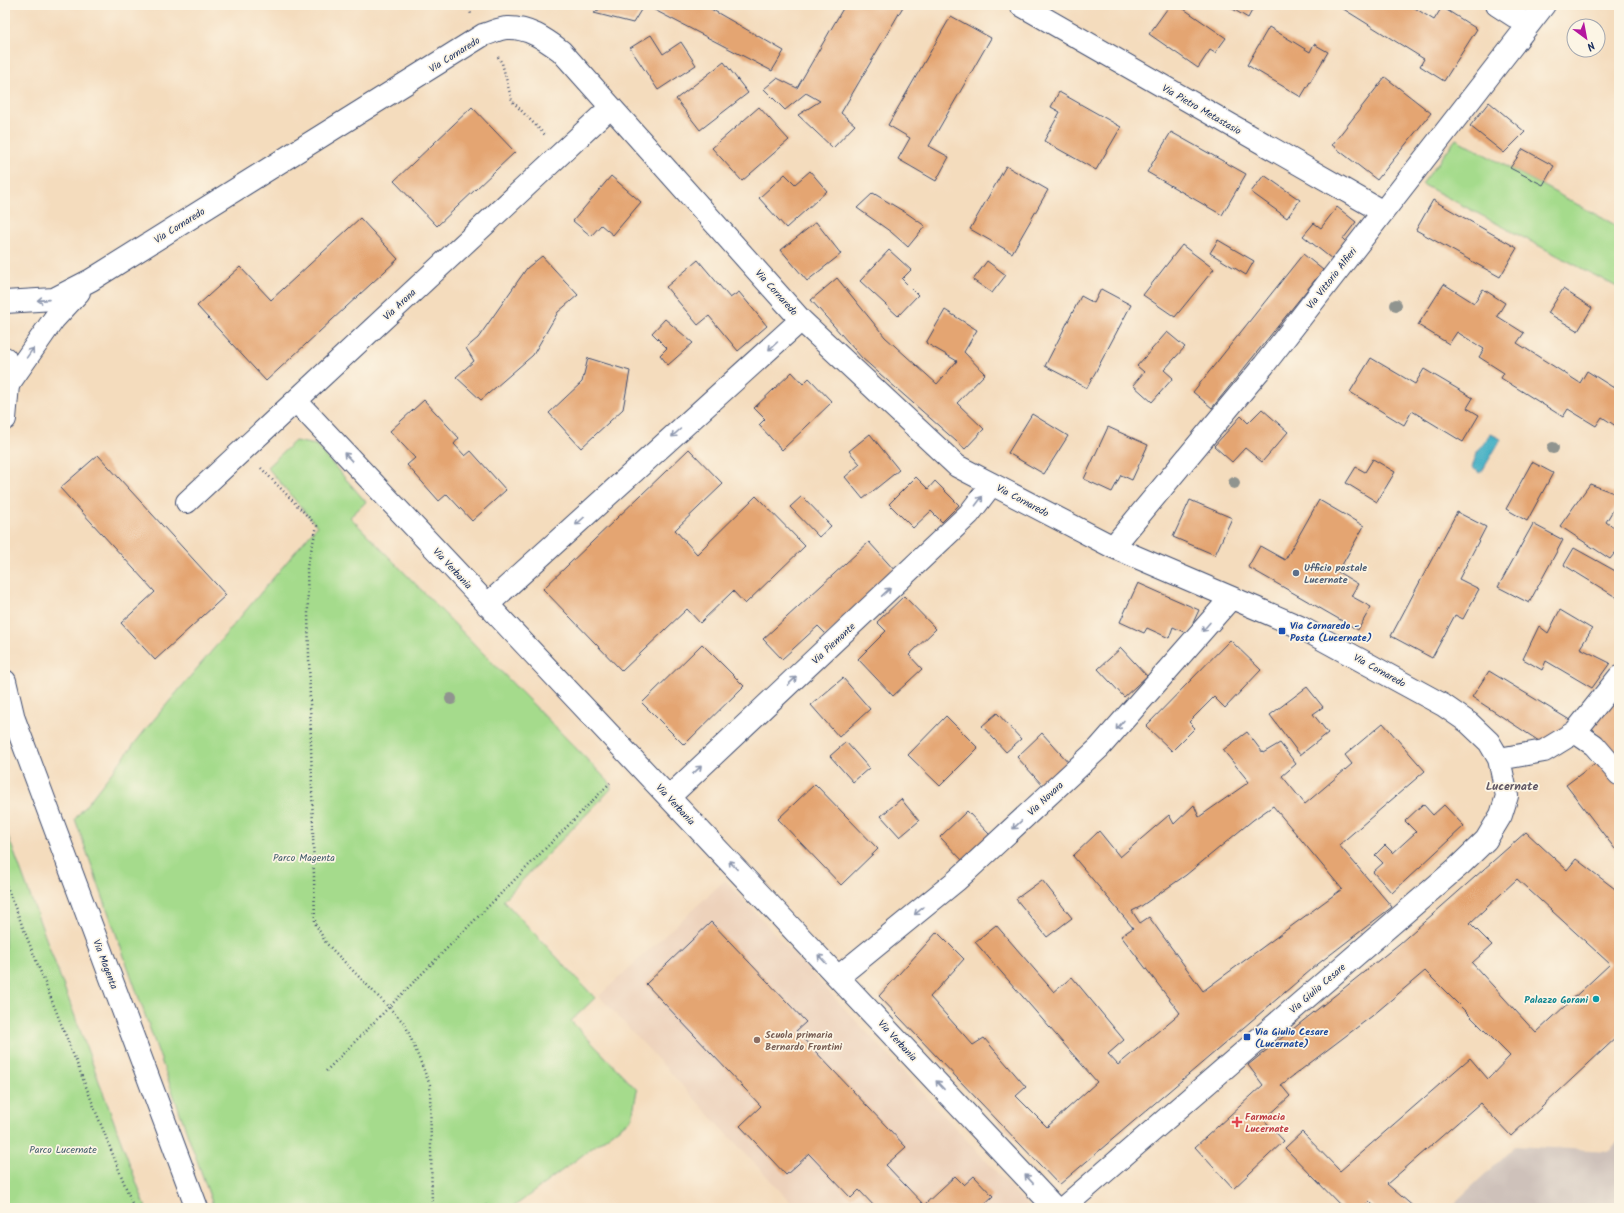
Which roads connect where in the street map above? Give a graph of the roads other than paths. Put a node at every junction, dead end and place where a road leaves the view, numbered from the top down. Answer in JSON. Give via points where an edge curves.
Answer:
{"nodes":[{"id":1,"x":1021,"y":5,"type":"edge"},
{"id":2,"x":1497,"y":5,"type":"edge"},
{"id":3,"x":1544,"y":5,"type":"edge"},
{"id":4,"x":1528,"y":25,"type":"junction"},
{"id":5,"x":611,"y":107,"type":"junction"},
{"id":6,"x":1383,"y":212,"type":"junction"},
{"id":7,"x":91,"y":280,"type":"junction"},
{"id":8,"x":5,"y":302,"type":"edge"},
{"id":9,"x":801,"y":320,"type":"junction"},
{"id":10,"x":5,"y":358,"type":"edge"},
{"id":11,"x":8,"y":385,"type":"junction"},
{"id":12,"x":296,"y":401,"type":"junction"},
{"id":13,"x":5,"y":419,"type":"edge"},
{"id":14,"x":992,"y":484,"type":"junction"},
{"id":15,"x":188,"y":502,"type":"dead end"},
{"id":16,"x":1113,"y":548,"type":"junction"},
{"id":17,"x":1231,"y":598,"type":"junction"},
{"id":18,"x":488,"y":605,"type":"junction"},
{"id":19,"x":1619,"y":677,"type":"edge"},
{"id":20,"x":5,"y":680,"type":"edge"},
{"id":21,"x":10,"y":713,"type":"edge"},
{"id":22,"x":1575,"y":732,"type":"junction"},
{"id":23,"x":1499,"y":759,"type":"junction"},
{"id":24,"x":1619,"y":774,"type":"edge"},
{"id":25,"x":669,"y":797,"type":"junction"},
{"id":26,"x":838,"y":977,"type":"junction"},
{"id":27,"x":197,"y":1208,"type":"edge"},
{"id":28,"x":1055,"y":1208,"type":"edge"},
{"id":29,"x":1063,"y":1208,"type":"edge"}],
"edges":[{"from":1,"to":6,"type":"street","name":"Via Pietro Metastasio"},
{"from":2,"to":4,"type":"street"},
{"from":3,"to":4,"type":"street","name":"Via Vittorio Alfieri"},
{"from":4,"to":6,"type":"street","name":"Via Vittorio Alfieri"},
{"from":5,"to":7,"type":"street","name":"Via Cornaredo","via":[[561,52],[543,37],[507,28],[483,35]]},
{"from":5,"to":9,"type":"street","name":"Via Cornaredo"},
{"from":5,"to":12,"type":"street","name":"Via Arona"},
{"from":6,"to":16,"type":"street","name":"Via Vittorio Alfieri","via":[[1264,365]]},
{"from":7,"to":8,"type":"street","name":"Via Cornaredo","one_way":true,"via":[[54,299]]},
{"from":11,"to":7,"type":"street","name":"Via Cornaredo","one_way":true,"via":[[54,319]]},
{"from":9,"to":14,"type":"street","name":"Via Cornaredo","via":[[957,466]]},
{"from":9,"to":18,"type":"street","one_way":true},
{"from":10,"to":11,"type":"street"},
{"from":11,"to":13,"type":"street"},
{"from":12,"to":15,"type":"street","name":"Via Arona"},
{"from":18,"to":12,"type":"street","name":"Via Verbania","one_way":true},
{"from":14,"to":16,"type":"street","name":"Via Cornaredo"},
{"from":25,"to":14,"type":"street","name":"Via Piemonte","one_way":true,"via":[[969,514]]},
{"from":16,"to":17,"type":"street","name":"Via Cornaredo"},
{"from":17,"to":23,"type":"street","name":"Via Cornaredo","via":[[1300,627],[1443,705],[1469,723],[1489,742]]},
{"from":17,"to":26,"type":"street","name":"Via Novara","one_way":true,"via":[[1099,748],[957,880]]},
{"from":18,"to":25,"type":"street","name":"Via Verbania"},
{"from":19,"to":22,"type":"street"},
{"from":20,"to":21,"type":"street","name":"Via Magenta"},
{"from":21,"to":27,"type":"street","name":"Via Magenta"},
{"from":22,"to":23,"type":"street","via":[[1544,751]]},
{"from":22,"to":24,"type":"street","via":[[1594,745]]},
{"from":23,"to":29,"type":"street","name":"Via Giulio Cesare","via":[[1507,796],[1501,815],[1486,840]]},
{"from":26,"to":25,"type":"street","name":"Via Verbania","one_way":true},
{"from":28,"to":26,"type":"street","name":"Via Verbania","one_way":true}]}
